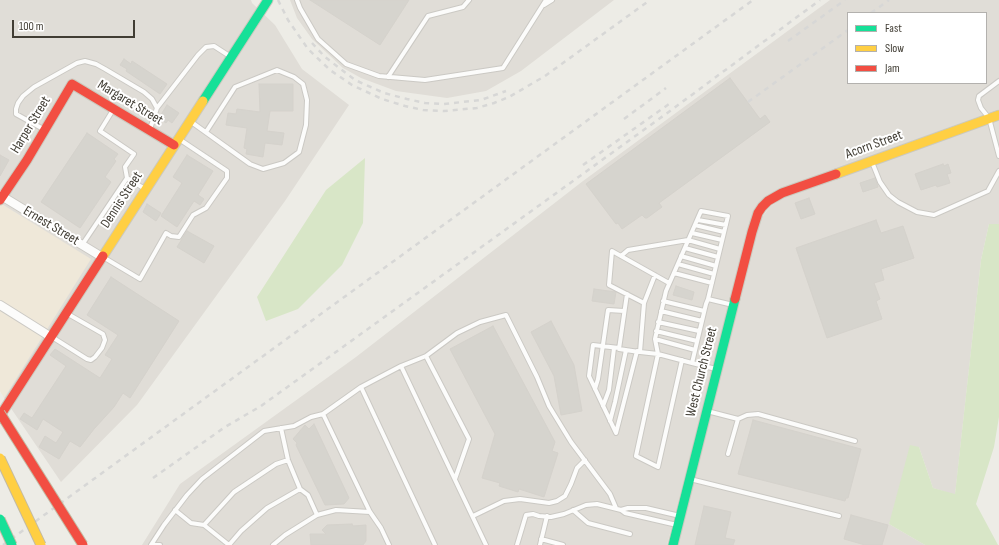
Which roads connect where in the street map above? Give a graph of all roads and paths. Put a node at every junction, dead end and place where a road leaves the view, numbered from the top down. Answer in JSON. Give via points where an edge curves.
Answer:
{"nodes":[{"id":1,"x":268,"y":0,"type":"edge"},
{"id":2,"x":297,"y":0,"type":"edge"},
{"id":3,"x":469,"y":0,"type":"edge"},
{"id":4,"x":546,"y":0,"type":"edge"},
{"id":5,"x":552,"y":0,"type":"edge"},
{"id":6,"x":542,"y":6,"type":"junction"},
{"id":7,"x":232,"y":57,"type":"junction"},
{"id":8,"x":388,"y":77,"type":"junction"},
{"id":9,"x":999,"y":81,"type":"edge"},
{"id":10,"x":72,"y":84,"type":"joint"},
{"id":11,"x":157,"y":108,"type":"junction"},
{"id":12,"x":114,"y":109,"type":"junction"},
{"id":13,"x":999,"y":115,"type":"edge"},
{"id":14,"x":990,"y":118,"type":"junction"},
{"id":15,"x":190,"y":121,"type":"junction"},
{"id":16,"x":45,"y":130,"type":"junction"},
{"id":17,"x":149,"y":130,"type":"junction"},
{"id":18,"x":206,"y":132,"type":"junction"},
{"id":19,"x":176,"y":142,"type":"junction"},
{"id":20,"x":999,"y":156,"type":"edge"},
{"id":21,"x":871,"y":161,"type":"junction"},
{"id":22,"x":999,"y":171,"type":"edge"},
{"id":23,"x":127,"y":178,"type":"junction"},
{"id":24,"x":146,"y":189,"type":"junction"},
{"id":25,"x":1,"y":197,"type":"edge"},
{"id":26,"x":762,"y":207,"type":"joint"},
{"id":27,"x":698,"y":220,"type":"junction"},
{"id":28,"x":726,"y":225,"type":"junction"},
{"id":29,"x":695,"y":226,"type":"junction"},
{"id":30,"x":692,"y":232,"type":"junction"},
{"id":31,"x":724,"y":232,"type":"junction"},
{"id":32,"x":688,"y":240,"type":"junction"},
{"id":33,"x":722,"y":240,"type":"junction"},
{"id":34,"x":82,"y":245,"type":"junction"},
{"id":35,"x":685,"y":248,"type":"junction"},
{"id":36,"x":720,"y":249,"type":"junction"},
{"id":37,"x":621,"y":256,"type":"junction"},
{"id":38,"x":681,"y":256,"type":"junction"},
{"id":39,"x":718,"y":256,"type":"junction"},
{"id":40,"x":102,"y":257,"type":"junction"},
{"id":41,"x":678,"y":264,"type":"junction"},
{"id":42,"x":716,"y":266,"type":"junction"},
{"id":43,"x":674,"y":273,"type":"junction"},
{"id":44,"x":714,"y":274,"type":"junction"},
{"id":45,"x":655,"y":275,"type":"junction"},
{"id":46,"x":669,"y":283,"type":"junction"},
{"id":47,"x":712,"y":283,"type":"junction"},
{"id":48,"x":627,"y":294,"type":"junction"},
{"id":49,"x":708,"y":299,"type":"junction"},
{"id":50,"x":664,"y":301,"type":"junction"},
{"id":51,"x":644,"y":304,"type":"junction"},
{"id":52,"x":0,"y":305,"type":"edge"},
{"id":53,"x":734,"y":305,"type":"junction"},
{"id":54,"x":624,"y":311,"type":"junction"},
{"id":55,"x":661,"y":311,"type":"junction"},
{"id":56,"x":704,"y":311,"type":"junction"},
{"id":57,"x":66,"y":313,"type":"junction"},
{"id":58,"x":702,"y":321,"type":"junction"},
{"id":59,"x":658,"y":322,"type":"junction"},
{"id":60,"x":656,"y":331,"type":"junction"},
{"id":61,"x":699,"y":331,"type":"junction"},
{"id":62,"x":51,"y":337,"type":"junction"},
{"id":63,"x":654,"y":339,"type":"junction"},
{"id":64,"x":697,"y":340,"type":"junction"},
{"id":65,"x":603,"y":346,"type":"junction"},
{"id":66,"x":616,"y":348,"type":"junction"},
{"id":67,"x":626,"y":350,"type":"junction"},
{"id":68,"x":695,"y":350,"type":"junction"},
{"id":69,"x":639,"y":352,"type":"junction"},
{"id":70,"x":658,"y":354,"type":"junction"},
{"id":71,"x":426,"y":356,"type":"junction"},
{"id":72,"x":682,"y":360,"type":"junction"},
{"id":73,"x":692,"y":363,"type":"junction"},
{"id":74,"x":401,"y":366,"type":"junction"},
{"id":75,"x":717,"y":370,"type":"junction"},
{"id":76,"x":361,"y":387,"type":"junction"},
{"id":77,"x":595,"y":389,"type":"junction"},
{"id":78,"x":603,"y":406,"type":"junction"},
{"id":79,"x":707,"y":411,"type":"junction"},
{"id":80,"x":0,"y":412,"type":"edge"},
{"id":81,"x":323,"y":414,"type":"junction"},
{"id":82,"x":0,"y":416,"type":"edge"},
{"id":83,"x":738,"y":419,"type":"junction"},
{"id":84,"x":610,"y":421,"type":"junction"},
{"id":85,"x":281,"y":428,"type":"junction"},
{"id":86,"x":855,"y":441,"type":"dead end"},
{"id":87,"x":728,"y":454,"type":"dead end"},
{"id":88,"x":0,"y":458,"type":"edge"},
{"id":89,"x":288,"y":460,"type":"junction"},
{"id":90,"x":585,"y":460,"type":"junction"},
{"id":91,"x":455,"y":479,"type":"junction"},
{"id":92,"x":689,"y":479,"type":"junction"},
{"id":93,"x":300,"y":489,"type":"junction"},
{"id":94,"x":616,"y":508,"type":"junction"},
{"id":95,"x":176,"y":510,"type":"junction"},
{"id":96,"x":573,"y":510,"type":"junction"},
{"id":97,"x":621,"y":510,"type":"junction"},
{"id":98,"x":370,"y":512,"type":"junction"},
{"id":99,"x":317,"y":515,"type":"junction"},
{"id":100,"x":473,"y":516,"type":"junction"},
{"id":101,"x":547,"y":516,"type":"junction"},
{"id":102,"x":680,"y":516,"type":"junction"},
{"id":103,"x":839,"y":516,"type":"dead end"},
{"id":104,"x":0,"y":518,"type":"edge"},
{"id":105,"x":678,"y":525,"type":"junction"},
{"id":106,"x":204,"y":526,"type":"junction"},
{"id":107,"x":630,"y":534,"type":"dead end"},
{"id":108,"x":541,"y":539,"type":"junction"},
{"id":109,"x":12,"y":545,"type":"edge"},
{"id":110,"x":41,"y":545,"type":"edge"},
{"id":111,"x":83,"y":545,"type":"edge"},
{"id":112,"x":152,"y":545,"type":"edge"},
{"id":113,"x":160,"y":545,"type":"edge"},
{"id":114,"x":273,"y":545,"type":"edge"},
{"id":115,"x":389,"y":545,"type":"edge"},
{"id":116,"x":435,"y":545,"type":"edge"},
{"id":117,"x":486,"y":545,"type":"edge"},
{"id":118,"x":517,"y":545,"type":"edge"},
{"id":119,"x":540,"y":545,"type":"edge"},
{"id":120,"x":563,"y":545,"type":"edge"},
{"id":121,"x":673,"y":545,"type":"edge"}],
"edges":[{"from":1,"to":7,"type":"main road","name":"Dennis Street"},
{"from":2,"to":8,"type":"lane","via":[[318,39],[346,64]]},
{"from":3,"to":8,"type":"lane","via":[[463,7],[428,16]]},
{"from":4,"to":6,"type":"lane"},
{"from":5,"to":6,"type":"lane"},
{"from":6,"to":8,"type":"lane","via":[[503,68],[425,80]]},
{"from":7,"to":11,"type":"lane","via":[[214,46],[206,47]]},
{"from":7,"to":15,"type":"main road","name":"Dennis Street"},
{"from":9,"to":14,"type":"lane","via":[[979,96],[978,100]]},
{"from":10,"to":12,"type":"main road","name":"Margaret Street"},
{"from":10,"to":16,"type":"main road","name":"Harper Street"},
{"from":11,"to":16,"type":"lane","via":[[144,92],[96,64],[85,61],[34,87],[18,103],[16,114]]},
{"from":11,"to":17,"type":"lane"},
{"from":12,"to":17,"type":"main road","name":"Margaret Street"},
{"from":12,"to":23,"type":"lane","via":[[100,131],[134,154],[125,167]]},
{"from":13,"to":14,"type":"main road","name":"Acorn Street"},
{"from":14,"to":20,"type":"lane"},
{"from":14,"to":21,"type":"main road","name":"Acorn Street"},
{"from":15,"to":18,"type":"lane"},
{"from":15,"to":19,"type":"main road","name":"Dennis Street"},
{"from":16,"to":25,"type":"main road","name":"Harper Street"},
{"from":17,"to":19,"type":"main road","name":"Margaret Street"},
{"from":18,"to":18,"type":"lane","via":[[250,164],[263,169],[284,163],[299,152],[306,125],[307,100],[303,84],[277,70],[235,87]]},
{"from":19,"to":24,"type":"main road","name":"Dennis Street"},
{"from":19,"to":40,"type":"lane","via":[[227,171],[227,178],[206,208],[193,215],[179,237],[166,233],[140,279]]},
{"from":21,"to":22,"type":"lane","via":[[889,195],[917,212],[934,215],[988,191]]},
{"from":21,"to":26,"type":"main road","name":"Acorn Street","via":[[782,193]]},
{"from":23,"to":24,"type":"lane"},
{"from":23,"to":34,"type":"lane"},
{"from":24,"to":40,"type":"main road","name":"Dennis Street"},
{"from":25,"to":34,"type":"street","name":"Ernest Street"},
{"from":26,"to":53,"type":"main road","name":"West Church Street","via":[[755,222]]},
{"from":27,"to":28,"type":"lane"},
{"from":27,"to":28,"type":"lane","via":[[701,211],[728,216]]},
{"from":27,"to":29,"type":"lane"},
{"from":28,"to":31,"type":"lane"},
{"from":29,"to":30,"type":"lane"},
{"from":29,"to":31,"type":"lane"},
{"from":30,"to":32,"type":"lane"},
{"from":30,"to":33,"type":"lane"},
{"from":31,"to":33,"type":"lane"},
{"from":32,"to":35,"type":"lane"},
{"from":32,"to":36,"type":"lane"},
{"from":32,"to":37,"type":"lane","via":[[628,250]]},
{"from":33,"to":36,"type":"lane"},
{"from":34,"to":40,"type":"street","name":"Ernest Street"},
{"from":35,"to":38,"type":"lane"},
{"from":35,"to":39,"type":"lane"},
{"from":36,"to":39,"type":"lane"},
{"from":37,"to":45,"type":"lane"},
{"from":37,"to":48,"type":"lane","via":[[612,251],[609,284]]},
{"from":38,"to":41,"type":"lane"},
{"from":38,"to":42,"type":"lane"},
{"from":39,"to":42,"type":"lane"},
{"from":40,"to":57,"type":"main road","name":"Dennis Street"},
{"from":41,"to":43,"type":"lane"},
{"from":41,"to":44,"type":"lane"},
{"from":42,"to":44,"type":"lane"},
{"from":43,"to":46,"type":"lane"},
{"from":43,"to":47,"type":"lane"},
{"from":44,"to":47,"type":"lane"},
{"from":45,"to":46,"type":"lane"},
{"from":45,"to":51,"type":"lane"},
{"from":46,"to":50,"type":"lane"},
{"from":47,"to":49,"type":"lane"},
{"from":48,"to":51,"type":"lane"},
{"from":48,"to":54,"type":"lane"},
{"from":49,"to":53,"type":"lane"},
{"from":49,"to":56,"type":"lane"},
{"from":50,"to":55,"type":"lane"},
{"from":50,"to":56,"type":"lane"},
{"from":51,"to":69,"type":"lane"},
{"from":52,"to":62,"type":"street"},
{"from":53,"to":75,"type":"main road","name":"West Church Street"},
{"from":54,"to":65,"type":"lane","via":[[608,310]]},
{"from":54,"to":66,"type":"lane"},
{"from":55,"to":58,"type":"lane"},
{"from":55,"to":59,"type":"lane"},
{"from":56,"to":58,"type":"lane"},
{"from":57,"to":62,"type":"main road","name":"Dennis Street"},
{"from":57,"to":62,"type":"lane","via":[[102,334],[102,348],[91,360]]},
{"from":58,"to":61,"type":"lane"},
{"from":59,"to":60,"type":"lane"},
{"from":59,"to":61,"type":"lane"},
{"from":60,"to":63,"type":"lane"},
{"from":60,"to":64,"type":"lane"},
{"from":61,"to":64,"type":"lane"},
{"from":62,"to":82,"type":"main road","name":"Dennis Street"},
{"from":63,"to":68,"type":"lane"},
{"from":63,"to":70,"type":"lane"},
{"from":64,"to":68,"type":"lane"},
{"from":65,"to":66,"type":"lane"},
{"from":65,"to":77,"type":"lane"},
{"from":65,"to":77,"type":"lane","via":[[593,345],[589,376]]},
{"from":66,"to":67,"type":"lane"},
{"from":66,"to":78,"type":"lane"},
{"from":67,"to":69,"type":"lane"},
{"from":67,"to":84,"type":"lane"},
{"from":68,"to":73,"type":"lane"},
{"from":69,"to":70,"type":"lane"},
{"from":69,"to":84,"type":"lane","via":[[616,433]]},
{"from":70,"to":72,"type":"lane"},
{"from":70,"to":72,"type":"lane","via":[[636,456],[658,467]]},
{"from":71,"to":74,"type":"lane"},
{"from":71,"to":90,"type":"lane","via":[[457,333],[480,322],[506,315],[549,406]]},
{"from":71,"to":91,"type":"lane","via":[[469,439]]},
{"from":72,"to":73,"type":"lane"},
{"from":73,"to":75,"type":"lane"},
{"from":74,"to":76,"type":"lane"},
{"from":74,"to":91,"type":"lane"},
{"from":75,"to":79,"type":"main road","name":"West Church Street"},
{"from":76,"to":81,"type":"lane"},
{"from":76,"to":116,"type":"lane"},
{"from":77,"to":78,"type":"lane"},
{"from":78,"to":84,"type":"lane"},
{"from":79,"to":83,"type":"lane"},
{"from":79,"to":92,"type":"main road","name":"West Church Street"},
{"from":80,"to":111,"type":"main road","bridge":true},
{"from":81,"to":85,"type":"lane","via":[[294,426]]},
{"from":81,"to":98,"type":"lane"},
{"from":83,"to":86,"type":"lane","via":[[758,414]]},
{"from":83,"to":87,"type":"lane"},
{"from":85,"to":89,"type":"lane"},
{"from":85,"to":95,"type":"lane","via":[[264,431],[202,479]]},
{"from":88,"to":110,"type":"main road","bridge":true},
{"from":89,"to":93,"type":"lane"},
{"from":89,"to":106,"type":"lane","via":[[276,464],[234,492]]},
{"from":90,"to":94,"type":"lane","via":[[610,494]]},
{"from":90,"to":100,"type":"lane","via":[[576,468],[565,496],[557,501],[504,501]]},
{"from":91,"to":100,"type":"lane"},
{"from":92,"to":102,"type":"main road","name":"West Church Street"},
{"from":92,"to":103,"type":"lane"},
{"from":93,"to":99,"type":"lane","via":[[308,495]]},
{"from":93,"to":106,"type":"lane","via":[[267,508],[229,545]]},
{"from":94,"to":96,"type":"lane","via":[[597,504]]},
{"from":94,"to":97,"type":"lane"},
{"from":95,"to":106,"type":"lane","via":[[194,525]]},
{"from":95,"to":112,"type":"lane"},
{"from":96,"to":101,"type":"lane"},
{"from":96,"to":107,"type":"lane","via":[[588,523]]},
{"from":97,"to":102,"type":"lane","via":[[646,508]]},
{"from":97,"to":105,"type":"lane"},
{"from":98,"to":99,"type":"lane","via":[[336,510]]},
{"from":98,"to":115,"type":"lane"},
{"from":99,"to":114,"type":"lane"},
{"from":100,"to":117,"type":"lane"},
{"from":101,"to":108,"type":"lane"},
{"from":101,"to":118,"type":"lane","via":[[526,515]]},
{"from":102,"to":105,"type":"main road","name":"West Church Street"},
{"from":104,"to":109,"type":"main road","bridge":true},
{"from":105,"to":121,"type":"main road","name":"West Church Street"},
{"from":108,"to":119,"type":"lane"},
{"from":108,"to":120,"type":"lane"},
{"from":112,"to":113,"type":"lane"}]}
